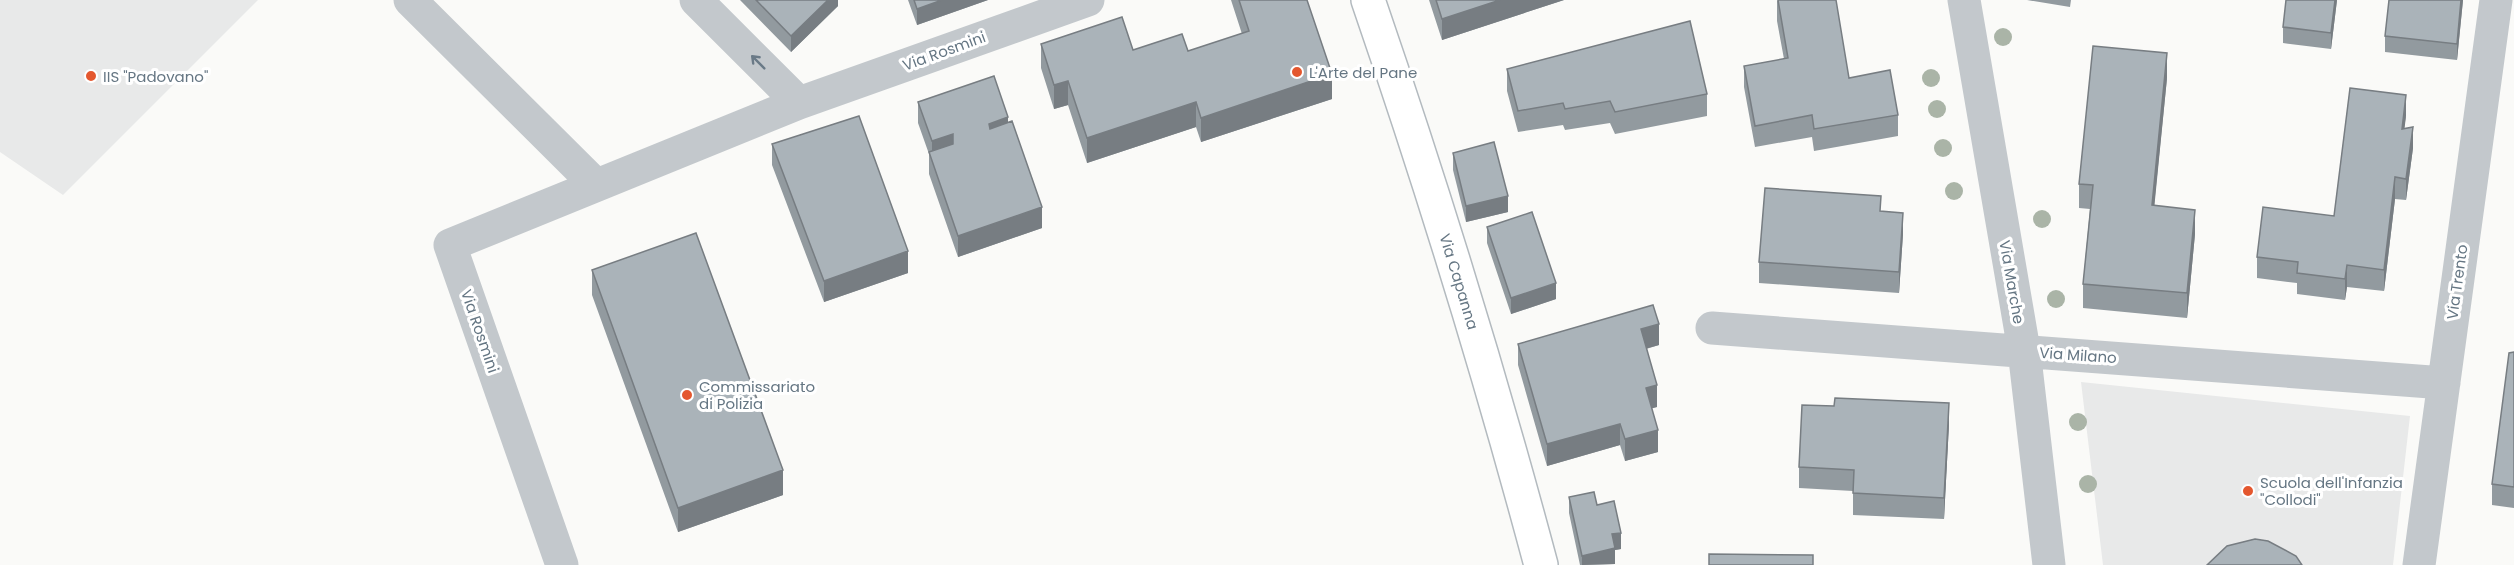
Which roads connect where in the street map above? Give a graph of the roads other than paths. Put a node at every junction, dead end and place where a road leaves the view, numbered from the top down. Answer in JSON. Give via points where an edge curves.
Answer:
{"nodes":[{"id":1,"x":410,"y":0,"type":"edge"},
{"id":2,"x":696,"y":0,"type":"edge"},
{"id":3,"x":1088,"y":0,"type":"edge"},
{"id":4,"x":1368,"y":0,"type":"edge"},
{"id":5,"x":1964,"y":0,"type":"edge"},
{"id":6,"x":2496,"y":0,"type":"edge"},
{"id":7,"x":799,"y":103,"type":"junction"},
{"id":8,"x":596,"y":185,"type":"junction"},
{"id":9,"x":1712,"y":328,"type":"dead end"},
{"id":10,"x":2024,"y":350,"type":"junction"},
{"id":11,"x":2444,"y":383,"type":"junction"},
{"id":12,"x":561,"y":565,"type":"edge"},
{"id":13,"x":1540,"y":565,"type":"edge"},
{"id":14,"x":2049,"y":565,"type":"edge"},
{"id":15,"x":2419,"y":565,"type":"edge"}],
"edges":[{"from":1,"to":8,"type":"street"},
{"from":7,"to":2,"type":"street","one_way":true},
{"from":3,"to":7,"type":"street","name":"Via Rosmini"},
{"from":4,"to":13,"type":"main road","name":"Via Capanna","via":[[1474,328]]},
{"from":5,"to":10,"type":"street","name":"Via Marche"},
{"from":6,"to":11,"type":"street","name":"Via Trento"},
{"from":7,"to":8,"type":"street","name":"Via Rosmini"},
{"from":8,"to":12,"type":"street","name":"Via Rosmini","via":[[450,245]]},
{"from":9,"to":10,"type":"street","name":"Via Milano"},
{"from":10,"to":11,"type":"street","name":"Via Milano"},
{"from":10,"to":14,"type":"street","name":"Via Marche"},
{"from":11,"to":15,"type":"street","name":"Via Trento"}]}
